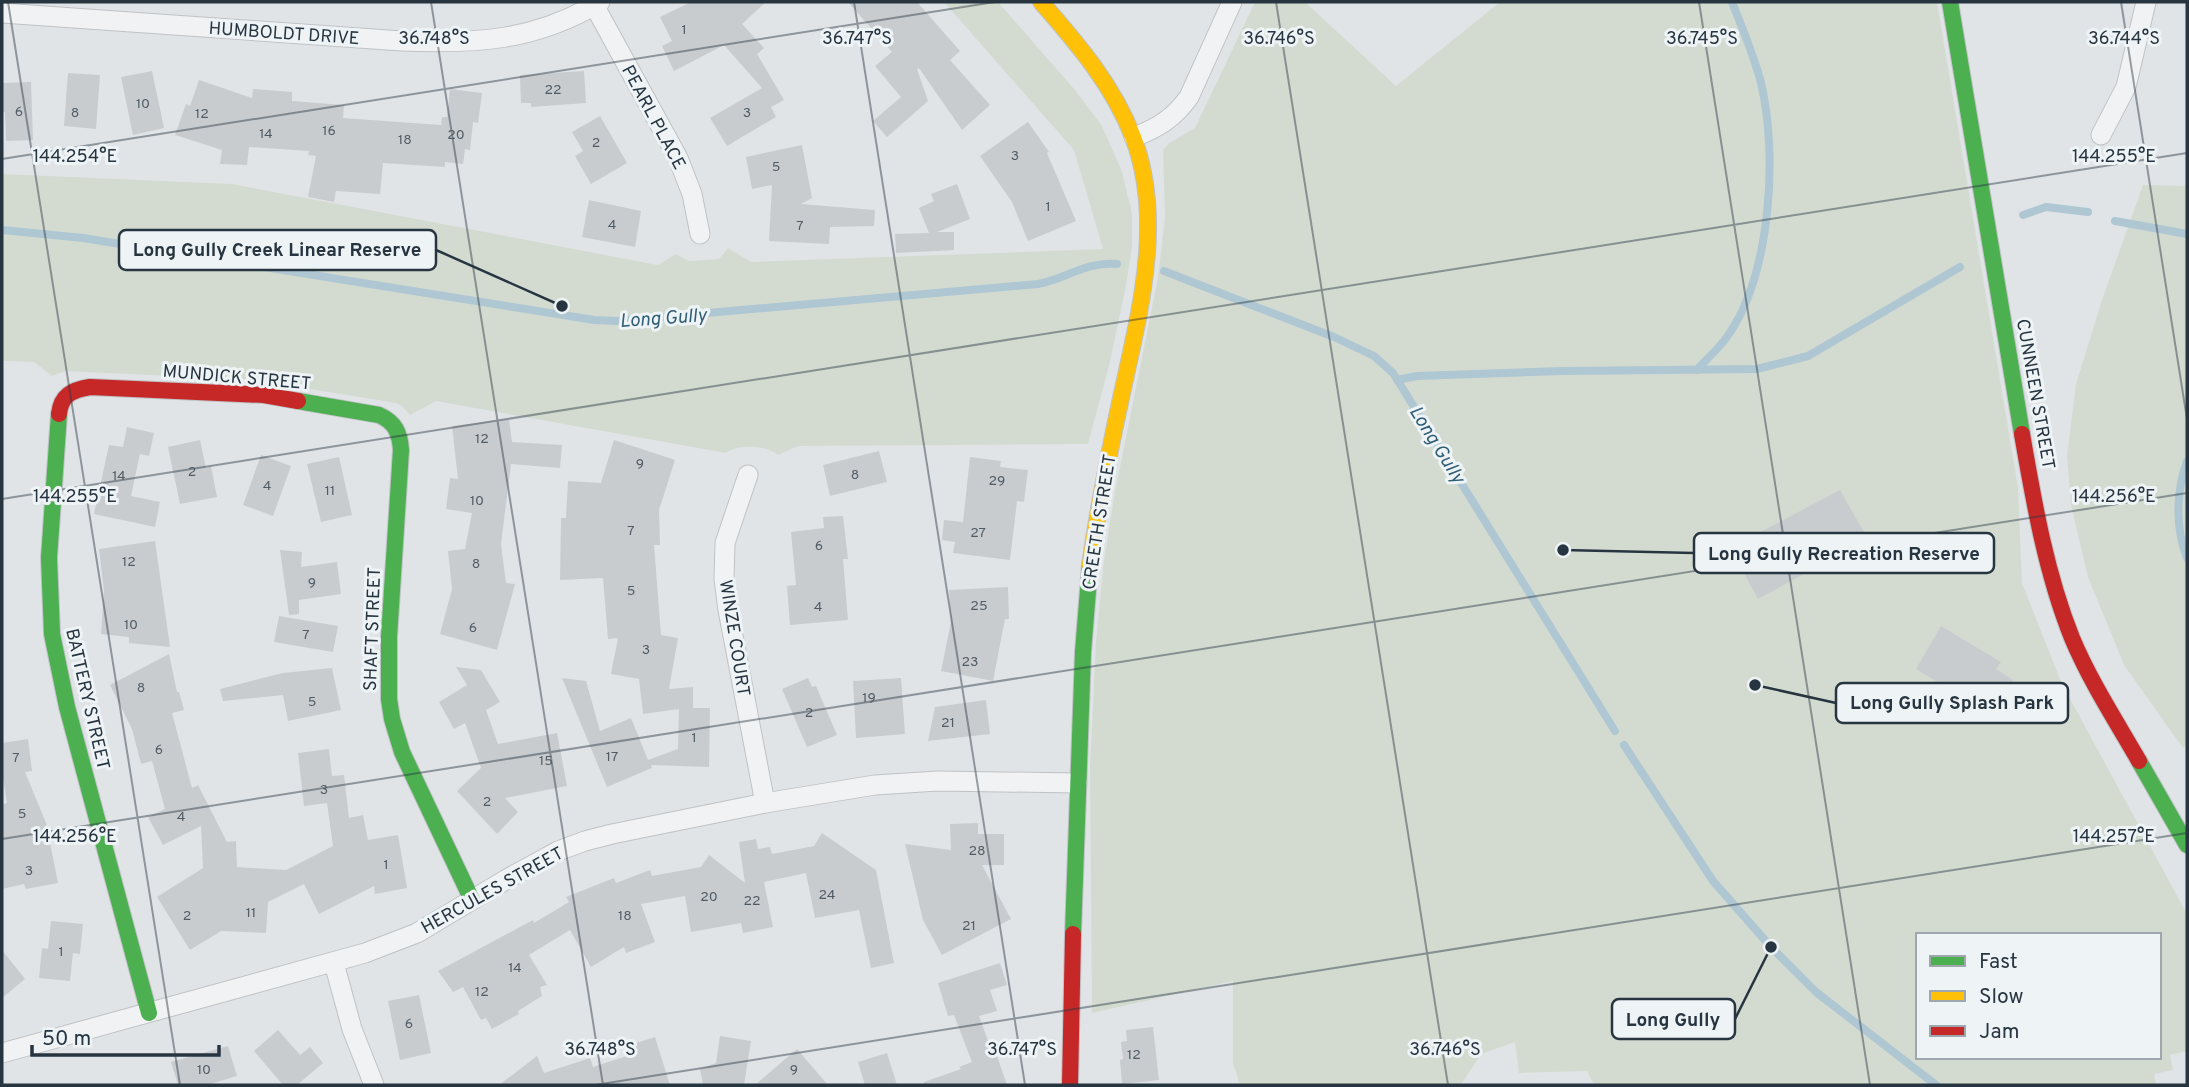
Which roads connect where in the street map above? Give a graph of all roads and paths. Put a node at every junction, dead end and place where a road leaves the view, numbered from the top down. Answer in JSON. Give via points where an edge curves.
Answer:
{"nodes":[{"id":1,"x":1041,"y":2,"type":"edge"},
{"id":2,"x":1232,"y":2,"type":"edge"},
{"id":3,"x":1950,"y":2,"type":"edge"},
{"id":4,"x":2146,"y":2,"type":"edge"},
{"id":5,"x":597,"y":4,"type":"edge"},
{"id":6,"x":7,"y":10,"type":"edge"},
{"id":7,"x":2101,"y":135,"type":"dead end"},
{"id":8,"x":1135,"y":137,"type":"junction"},
{"id":9,"x":700,"y":234,"type":"dead end"},
{"id":10,"x":70,"y":391,"type":"joint"},
{"id":11,"x":396,"y":426,"type":"joint"},
{"id":12,"x":748,"y":475,"type":"dead end"},
{"id":13,"x":1077,"y":783,"type":"junction"},
{"id":14,"x":765,"y":803,"type":"junction"},
{"id":15,"x":2187,"y":845,"type":"edge"},
{"id":16,"x":472,"y":900,"type":"junction"},
{"id":17,"x":334,"y":963,"type":"junction"},
{"id":18,"x":149,"y":1013,"type":"junction"},
{"id":19,"x":2,"y":1053,"type":"edge"},
{"id":20,"x":374,"y":1085,"type":"edge"},
{"id":21,"x":1070,"y":1085,"type":"edge"}],
"edges":[{"from":1,"to":8,"type":"street","name":"CREETH STREET","via":[[1100,74]]},
{"from":2,"to":8,"type":"street","via":[[1189,97],[1166,122]]},
{"from":3,"to":15,"type":"street","name":"CUNNEEN STREET","via":[[2048,568],[2091,678]]},
{"from":4,"to":7,"type":"street","via":[[2126,87]]},
{"from":5,"to":6,"type":"street","name":"HUMBOLDT DRIVE","via":[[545,29],[490,41],[460,42]]},
{"from":5,"to":9,"type":"street","name":"PEARL PLACE","via":[[678,158]]},
{"from":8,"to":13,"type":"street","name":"CREETH STREET","via":[[1147,196],[1149,240],[1089,571]]},
{"from":10,"to":11,"type":"street","name":"MUNDICK STREET","via":[[90,387],[264,395],[379,415]]},
{"from":10,"to":18,"type":"street","name":"BATTERY STREET","via":[[59,410],[49,558],[52,634],[67,707]]},
{"from":11,"to":16,"type":"street","name":"SHAFT STREET","via":[[401,450],[388,659],[390,709],[406,761]]},
{"from":12,"to":14,"type":"street","name":"WINZE COURT","via":[[726,543],[724,579]]},
{"from":13,"to":14,"type":"street","name":"HERCULES STREET","via":[[897,783]]},
{"from":13,"to":21,"type":"street","name":"CREETH STREET"},
{"from":14,"to":16,"type":"street","name":"HERCULES STREET","via":[[584,841]]},
{"from":16,"to":17,"type":"street","name":"HERCULES STREET","via":[[417,933]]},
{"from":17,"to":18,"type":"street","name":"HERCULES STREET"},
{"from":17,"to":20,"type":"street"},
{"from":18,"to":19,"type":"street","name":"HERCULES STREET"}]}
